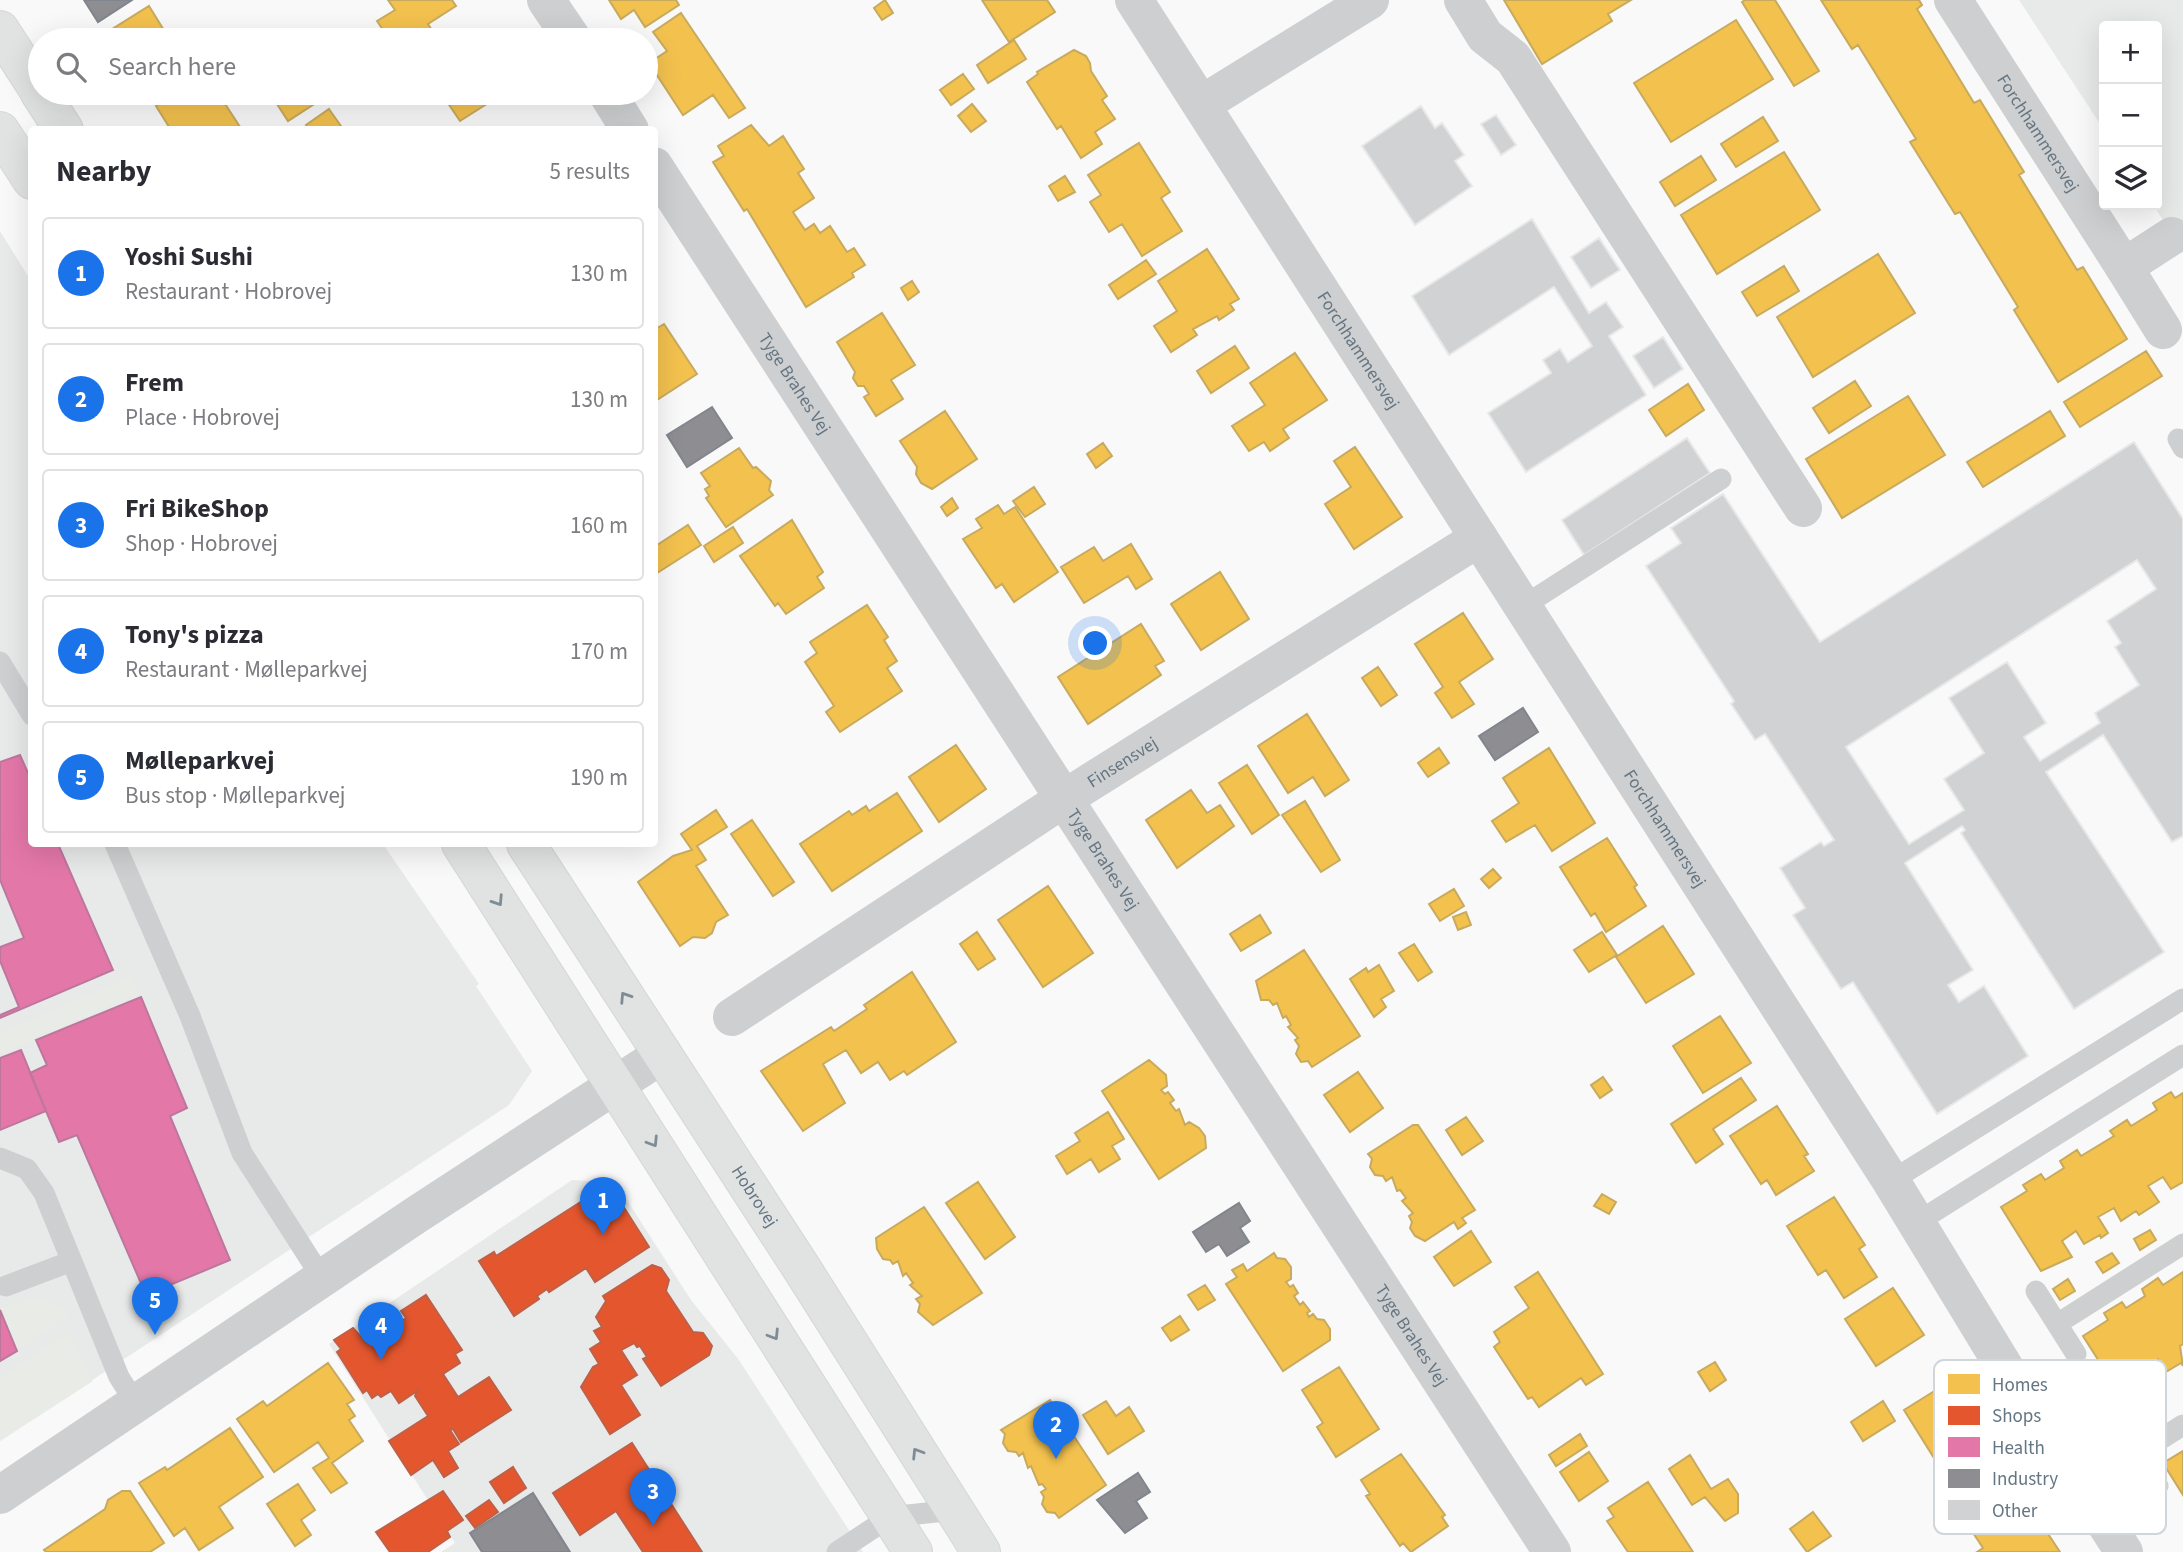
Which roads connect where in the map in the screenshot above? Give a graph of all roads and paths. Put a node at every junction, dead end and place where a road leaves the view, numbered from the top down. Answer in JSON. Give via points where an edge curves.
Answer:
{"nodes":[{"id":1,"x":546,"y":0,"type":"edge"},
{"id":2,"x":1134,"y":0,"type":"edge"},
{"id":3,"x":1370,"y":0,"type":"edge"},
{"id":4,"x":1464,"y":0,"type":"edge"},
{"id":5,"x":1953,"y":0,"type":"edge"},
{"id":6,"x":565,"y":28,"type":"edge"},
{"id":7,"x":0,"y":30,"type":"edge"},
{"id":8,"x":28,"y":74,"type":"edge"},
{"id":9,"x":1202,"y":104,"type":"junction"},
{"id":10,"x":48,"y":105,"type":"edge"},
{"id":11,"x":615,"y":105,"type":"edge"},
{"id":12,"x":61,"y":126,"type":"edge"},
{"id":13,"x":628,"y":126,"type":"edge"},
{"id":14,"x":0,"y":131,"type":"edge"},
{"id":15,"x":658,"y":172,"type":"edge"},
{"id":16,"x":28,"y":174,"type":"edge"},
{"id":17,"x":2172,"y":236,"type":"dead end"},
{"id":18,"x":2124,"y":267,"type":"junction"},
{"id":19,"x":2163,"y":330,"type":"dead end"},
{"id":20,"x":1721,"y":478,"type":"dead end"},
{"id":21,"x":1803,"y":508,"type":"dead end"},
{"id":22,"x":1479,"y":538,"type":"junction"},
{"id":23,"x":1522,"y":607,"type":"junction"},
{"id":24,"x":0,"y":662,"type":"edge"},
{"id":25,"x":28,"y":708,"type":"edge"},
{"id":26,"x":1065,"y":798,"type":"junction"},
{"id":27,"x":116,"y":847,"type":"edge"},
{"id":28,"x":463,"y":847,"type":"edge"},
{"id":29,"x":528,"y":847,"type":"edge"},
{"id":30,"x":2183,"y":999,"type":"edge"},
{"id":31,"x":732,"y":1017,"type":"dead end"},
{"id":32,"x":663,"y":1054,"type":"junction"},
{"id":33,"x":2183,"y":1055,"type":"edge"},
{"id":34,"x":616,"y":1084,"type":"junction"},
{"id":35,"x":0,"y":1158,"type":"edge"},
{"id":36,"x":1891,"y":1181,"type":"junction"},
{"id":37,"x":1916,"y":1223,"type":"junction"},
{"id":38,"x":2183,"y":1244,"type":"edge"},
{"id":39,"x":72,"y":1261,"type":"junction"},
{"id":40,"x":322,"y":1278,"type":"junction"},
{"id":41,"x":6,"y":1286,"type":"dead end"},
{"id":42,"x":2036,"y":1291,"type":"dead end"},
{"id":43,"x":2057,"y":1324,"type":"junction"},
{"id":44,"x":2076,"y":1354,"type":"dead end"},
{"id":45,"x":2003,"y":1360,"type":"edge"},
{"id":46,"x":136,"y":1405,"type":"junction"},
{"id":47,"x":2183,"y":1425,"type":"edge"},
{"id":48,"x":2166,"y":1436,"type":"edge"},
{"id":49,"x":0,"y":1495,"type":"edge"},
{"id":50,"x":954,"y":1510,"type":"junction"},
{"id":51,"x":890,"y":1517,"type":"junction"},
{"id":52,"x":2113,"y":1534,"type":"edge"},
{"id":53,"x":837,"y":1552,"type":"edge"},
{"id":54,"x":914,"y":1552,"type":"edge"},
{"id":55,"x":981,"y":1552,"type":"edge"},
{"id":56,"x":1552,"y":1552,"type":"edge"},
{"id":57,"x":2124,"y":1552,"type":"edge"}],
"edges":[{"from":1,"to":6,"type":"street"},
{"from":2,"to":9,"type":"street","name":"Forchhammersvej"},
{"from":3,"to":9,"type":"street"},
{"from":4,"to":21,"type":"street","via":[[1485,36],[1513,58]]},
{"from":5,"to":18,"type":"street","name":"Forchhammersvej"},
{"from":7,"to":8,"type":"main road"},
{"from":9,"to":22,"type":"street","name":"Forchhammersvej"},
{"from":10,"to":12,"type":"main road"},
{"from":11,"to":13,"type":"street"},
{"from":14,"to":16,"type":"main road"},
{"from":15,"to":26,"type":"street","name":"Tyge Brahes Vej"},
{"from":17,"to":18,"type":"street"},
{"from":18,"to":19,"type":"street","name":"Forchhammersvej"},
{"from":20,"to":23,"type":"lane"},
{"from":22,"to":23,"type":"street","name":"Forchhammersvej"},
{"from":22,"to":26,"type":"street","name":"Finsensvej"},
{"from":23,"to":36,"type":"street","name":"Forchhammersvej"},
{"from":24,"to":25,"type":"lane"},
{"from":26,"to":31,"type":"street","name":"Finsensvej"},
{"from":26,"to":56,"type":"street","name":"Tyge Brahes Vej"},
{"from":27,"to":40,"type":"lane","via":[[190,1016],[242,1153]]},
{"from":28,"to":34,"type":"main road","one_way":true},
{"from":32,"to":29,"type":"main road","name":"Hobrovej","one_way":true},
{"from":30,"to":36,"type":"lane"},
{"from":32,"to":34,"type":"street"},
{"from":50,"to":32,"type":"main road","name":"Hobrovej","one_way":true},
{"from":33,"to":37,"type":"lane"},
{"from":34,"to":40,"type":"street"},
{"from":34,"to":51,"type":"main road","one_way":true},
{"from":35,"to":39,"type":"lane","via":[[27,1169],[44,1193]]},
{"from":36,"to":37,"type":"street","name":"Forchhammersvej"},
{"from":37,"to":45,"type":"street","name":"Forchhammersvej"},
{"from":38,"to":43,"type":"lane"},
{"from":39,"to":41,"type":"lane"},
{"from":39,"to":46,"type":"lane","via":[[119,1377]]},
{"from":40,"to":46,"type":"street"},
{"from":42,"to":43,"type":"lane"},
{"from":43,"to":44,"type":"lane"},
{"from":46,"to":49,"type":"street"},
{"from":47,"to":48,"type":"lane"},
{"from":50,"to":51,"type":"lane"},
{"from":50,"to":55,"type":"main road","name":"Hobrovej"},
{"from":51,"to":53,"type":"lane"},
{"from":51,"to":54,"type":"main road"},
{"from":52,"to":57,"type":"street","name":"Forchhammersvej"}]}
